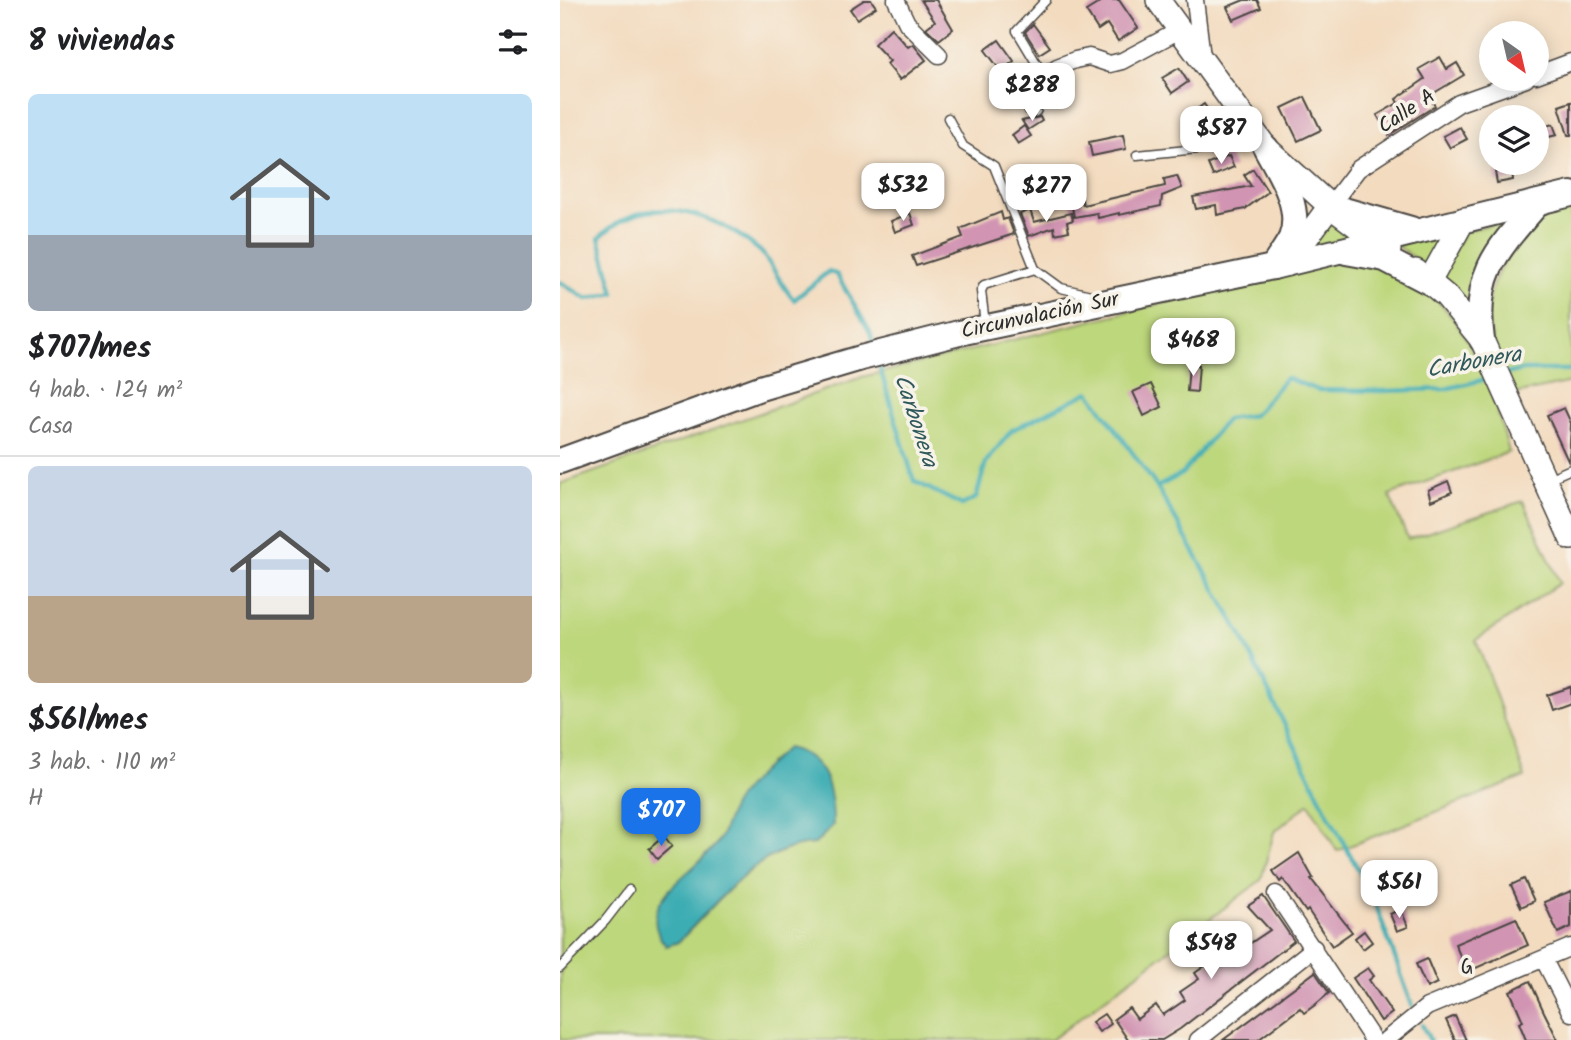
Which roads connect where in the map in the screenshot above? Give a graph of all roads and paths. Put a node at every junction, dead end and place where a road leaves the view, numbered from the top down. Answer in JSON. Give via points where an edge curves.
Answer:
{"nodes":[{"id":1,"x":896,"y":0,"type":"edge"},
{"id":2,"x":1046,"y":0,"type":"edge"},
{"id":3,"x":1157,"y":0,"type":"edge"},
{"id":4,"x":1195,"y":0,"type":"edge"},
{"id":5,"x":1178,"y":32,"type":"junction"},
{"id":6,"x":939,"y":55,"type":"dead end"},
{"id":7,"x":1571,"y":62,"type":"edge"},
{"id":8,"x":1202,"y":63,"type":"junction"},
{"id":9,"x":1549,"y":70,"type":"edge"},
{"id":10,"x":1044,"y":76,"type":"junction"},
{"id":11,"x":1492,"y":91,"type":"edge"},
{"id":12,"x":1033,"y":108,"type":"dead end"},
{"id":13,"x":948,"y":118,"type":"dead end"},
{"id":14,"x":1264,"y":146,"type":"junction"},
{"id":15,"x":1137,"y":155,"type":"dead end"},
{"id":16,"x":1571,"y":194,"type":"edge"},
{"id":17,"x":1539,"y":202,"type":"junction"},
{"id":18,"x":1330,"y":206,"type":"junction"},
{"id":19,"x":1464,"y":219,"type":"junction"},
{"id":20,"x":1419,"y":230,"type":"junction"},
{"id":21,"x":1378,"y":241,"type":"junction"},
{"id":22,"x":1339,"y":251,"type":"junction"},
{"id":23,"x":1280,"y":265,"type":"junction"},
{"id":24,"x":1035,"y":269,"type":"junction"},
{"id":25,"x":1429,"y":282,"type":"junction"},
{"id":26,"x":1115,"y":300,"type":"junction"},
{"id":27,"x":986,"y":327,"type":"junction"},
{"id":28,"x":1482,"y":340,"type":"junction"},
{"id":29,"x":560,"y":460,"type":"edge"},
{"id":30,"x":1571,"y":469,"type":"edge"},
{"id":31,"x":1545,"y":480,"type":"junction"},
{"id":32,"x":1571,"y":538,"type":"edge"},
{"id":33,"x":629,"y":890,"type":"dead end"},
{"id":34,"x":1276,"y":894,"type":"dead end"},
{"id":35,"x":1571,"y":947,"type":"edge"},
{"id":36,"x":1314,"y":948,"type":"junction"},
{"id":37,"x":1544,"y":960,"type":"junction"},
{"id":38,"x":560,"y":968,"type":"edge"},
{"id":39,"x":1571,"y":1013,"type":"edge"},
{"id":40,"x":1198,"y":1040,"type":"edge"},
{"id":41,"x":1373,"y":1040,"type":"edge"},
{"id":42,"x":1386,"y":1040,"type":"edge"}],
"edges":[{"from":1,"to":6,"type":"street","via":[[907,23]]},
{"from":2,"to":10,"type":"lane","via":[[1017,31]]},
{"from":3,"to":5,"type":"main road"},
{"from":4,"to":8,"type":"street"},
{"from":5,"to":8,"type":"main road"},
{"from":5,"to":10,"type":"street","via":[[1122,61],[1110,64],[1088,57]]},
{"from":7,"to":9,"type":"street"},
{"from":8,"to":14,"type":"main road"},
{"from":10,"to":12,"type":"street","via":[[1028,87],[1027,98]]},
{"from":11,"to":18,"type":"street","name":"Calle A","via":[[1459,103],[1358,169]]},
{"from":13,"to":24,"type":"lane","via":[[963,146],[994,166]]},
{"from":14,"to":15,"type":"lane"},
{"from":14,"to":18,"type":"main road"},
{"from":14,"to":23,"type":"main road","via":[[1288,188],[1294,214],[1292,236]]},
{"from":16,"to":17,"type":"main road","name":"Circunvalación Sur"},
{"from":17,"to":19,"type":"main road","name":"Circunvalación Sur"},
{"from":17,"to":28,"type":"main road","via":[[1490,264],[1478,310]]},
{"from":18,"to":20,"type":"main road"},
{"from":18,"to":21,"type":"main road"},
{"from":18,"to":23,"type":"main road"},
{"from":19,"to":20,"type":"main road","name":"Circunvalación Sur"},
{"from":19,"to":25,"type":"main road"},
{"from":20,"to":21,"type":"main road","name":"Circunvalación Sur"},
{"from":21,"to":22,"type":"main road","name":"Circunvalación Sur"},
{"from":21,"to":25,"type":"main road"},
{"from":22,"to":23,"type":"main road","name":"Circunvalación Sur"},
{"from":22,"to":25,"type":"main road","via":[[1385,260]]},
{"from":23,"to":26,"type":"main road","name":"Circunvalación Sur"},
{"from":24,"to":26,"type":"lane","via":[[1061,288]]},
{"from":24,"to":27,"type":"lane","via":[[984,285]]},
{"from":25,"to":28,"type":"main road"},
{"from":26,"to":27,"type":"main road","name":"Circunvalación Sur"},
{"from":27,"to":29,"type":"main road","name":"Circunvalación Sur","via":[[760,388]]},
{"from":28,"to":31,"type":"main road"},
{"from":30,"to":31,"type":"lane"},
{"from":31,"to":32,"type":"main road"},
{"from":33,"to":38,"type":"lane"},
{"from":34,"to":36,"type":"street"},
{"from":35,"to":37,"type":"street","name":"G"},
{"from":36,"to":40,"type":"street"},
{"from":36,"to":41,"type":"street"},
{"from":37,"to":39,"type":"street"},
{"from":37,"to":42,"type":"street","name":"G","via":[[1427,1007]]}]}
